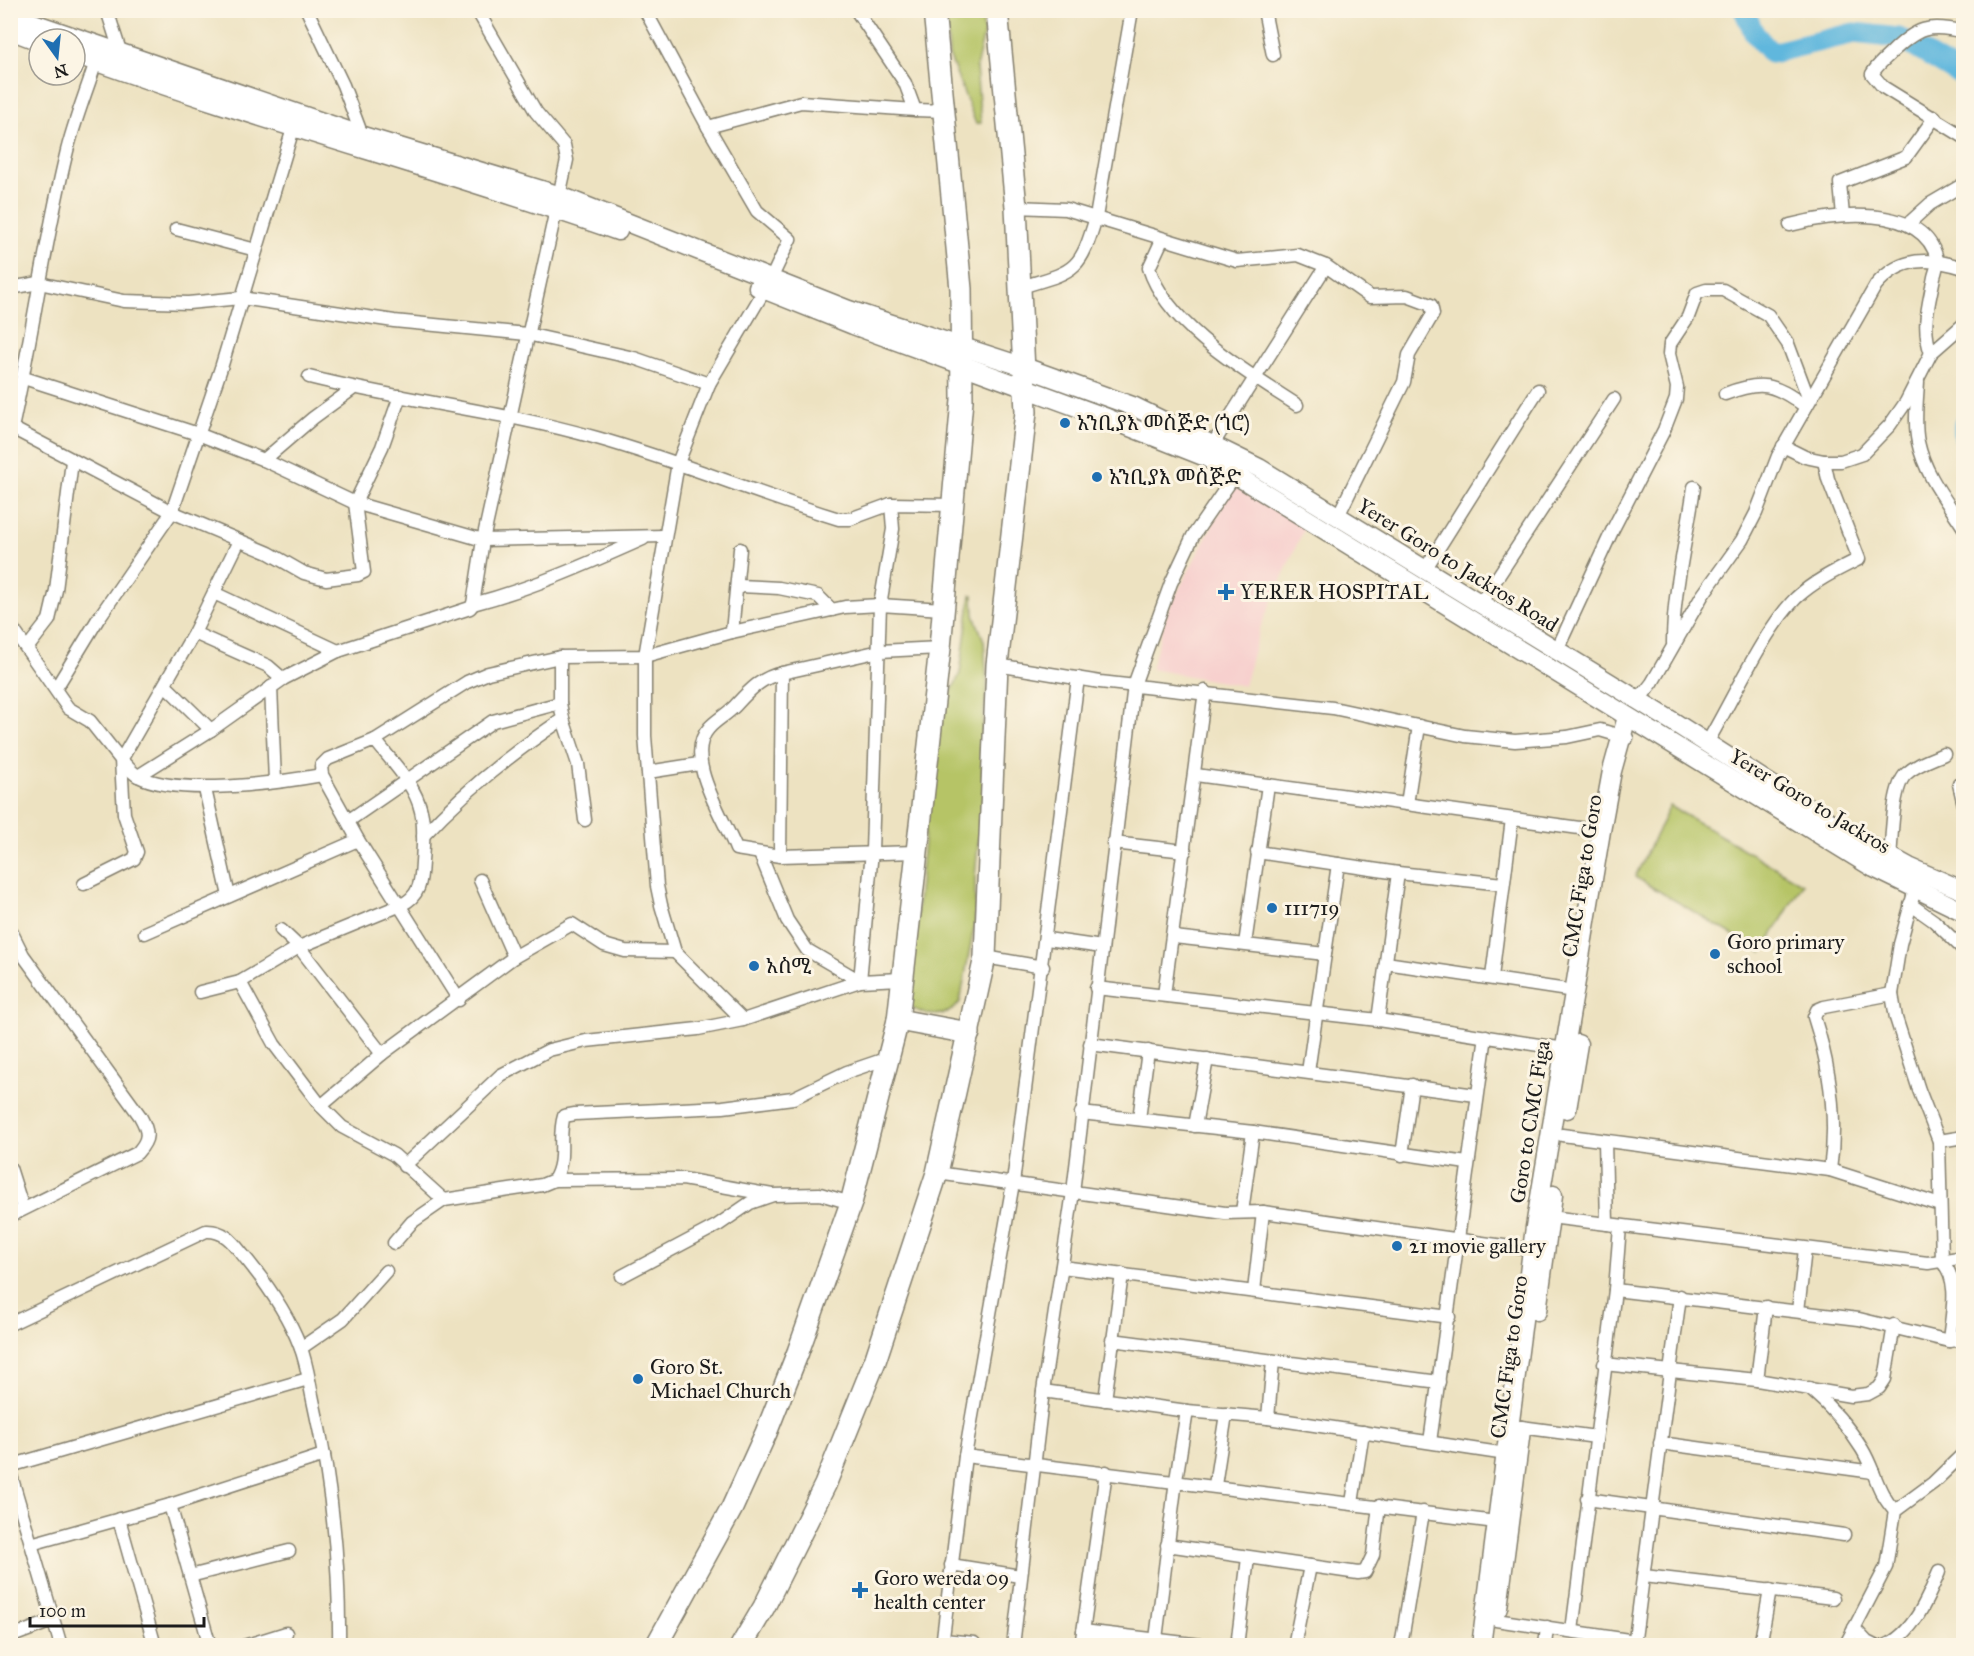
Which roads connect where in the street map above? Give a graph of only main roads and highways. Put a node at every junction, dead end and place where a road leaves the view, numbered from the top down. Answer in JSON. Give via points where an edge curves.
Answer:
{"nodes":[{"id":1,"x":934,"y":10,"type":"edge"},
{"id":2,"x":997,"y":10,"type":"edge"},
{"id":3,"x":10,"y":15,"type":"edge"},
{"id":4,"x":27,"y":28,"type":"edge"},
{"id":5,"x":10,"y":30,"type":"edge"},
{"id":6,"x":27,"y":33,"type":"edge"},
{"id":7,"x":87,"y":49,"type":"edge"},
{"id":8,"x":99,"y":53,"type":"junction"},
{"id":9,"x":87,"y":54,"type":"edge"},
{"id":10,"x":961,"y":357,"type":"junction"},
{"id":11,"x":1024,"y":367,"type":"junction"},
{"id":12,"x":1025,"y":388,"type":"junction"},
{"id":13,"x":1637,"y":707,"type":"junction"},
{"id":14,"x":1625,"y":737,"type":"junction"},
{"id":15,"x":1964,"y":891,"type":"edge"},
{"id":16,"x":1964,"y":912,"type":"edge"},
{"id":17,"x":898,"y":1020,"type":"junction"},
{"id":18,"x":969,"y":1033,"type":"junction"},
{"id":19,"x":656,"y":1646,"type":"edge"},
{"id":20,"x":741,"y":1646,"type":"edge"},
{"id":21,"x":1481,"y":1646,"type":"edge"},
{"id":22,"x":1493,"y":1646,"type":"edge"}],
"edges":[{"from":1,"to":10,"type":"highway","via":[[961,289]]},
{"from":2,"to":11,"type":"highway","via":[[1016,207]]},
{"from":3,"to":4,"type":"main road"},
{"from":5,"to":6,"type":"main road"},
{"from":7,"to":8,"type":"main road"},
{"from":8,"to":9,"type":"main road"},
{"from":8,"to":10,"type":"main road","via":[[296,121],[558,202],[768,284],[849,310]]},
{"from":10,"to":11,"type":"main road","name":"Yerer Goro to Jackros Road"},
{"from":10,"to":12,"type":"main road"},
{"from":10,"to":17,"type":"highway","via":[[962,400],[954,505]]},
{"from":11,"to":12,"type":"highway"},
{"from":11,"to":13,"type":"main road","name":"Yerer Goro to Jackros Road","via":[[1135,407],[1259,468],[1556,652]]},
{"from":12,"to":13,"type":"main road","via":[[1183,447],[1235,474]]},
{"from":12,"to":18,"type":"highway","via":[[1026,412],[997,665],[985,957]]},
{"from":13,"to":14,"type":"main road","name":"CMC Figa to Goro"},
{"from":13,"to":15,"type":"main road","via":[[1707,743],[1890,858]]},
{"from":13,"to":16,"type":"main road","name":"Yerer Goro to Jackros","via":[[1912,897]]},
{"from":14,"to":21,"type":"main road","name":"Goro to CMC Figa","via":[[1601,831],[1574,991],[1533,1250]]},
{"from":14,"to":22,"type":"main road","name":"CMC Figa to Goro","via":[[1550,1217]]},
{"from":17,"to":18,"type":"highway"},
{"from":17,"to":19,"type":"highway","via":[[851,1203],[766,1433],[732,1509]]},
{"from":18,"to":20,"type":"highway","via":[[937,1173],[874,1361],[825,1485]]}]}
